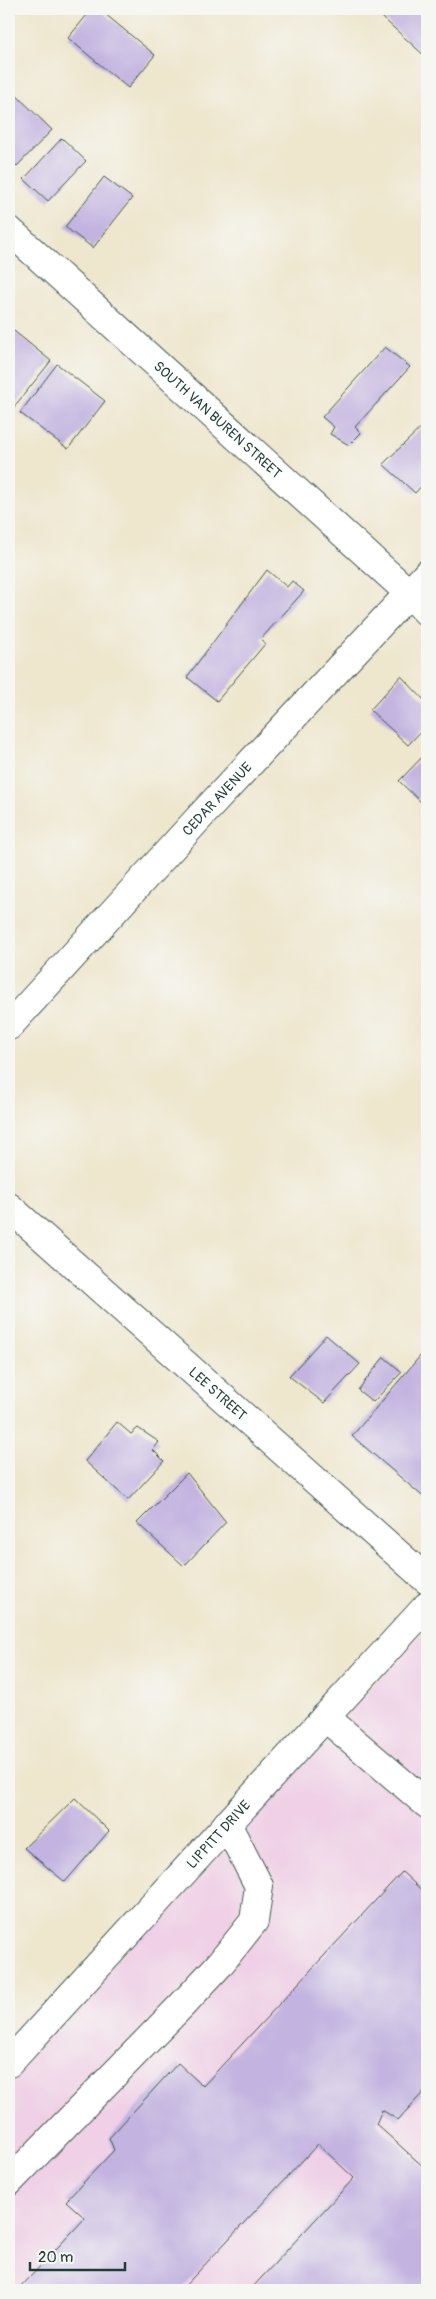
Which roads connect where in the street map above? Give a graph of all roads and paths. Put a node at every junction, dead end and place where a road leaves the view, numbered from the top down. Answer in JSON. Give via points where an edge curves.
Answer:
{"nodes":[{"id":1,"x":9,"y":230,"type":"edge"},
{"id":2,"x":421,"y":593,"type":"edge"},
{"id":3,"x":9,"y":1026,"type":"edge"},
{"id":4,"x":9,"y":1207,"type":"edge"},
{"id":5,"x":427,"y":1580,"type":"edge"},
{"id":6,"x":427,"y":1606,"type":"edge"},
{"id":7,"x":325,"y":1717,"type":"junction"},
{"id":8,"x":419,"y":1797,"type":"edge"},
{"id":9,"x":227,"y":1824,"type":"junction"},
{"id":10,"x":9,"y":2063,"type":"edge"},
{"id":11,"x":9,"y":2182,"type":"edge"}],
"edges":[{"from":1,"to":2,"type":"street","name":"SOUTH VAN BUREN STREET"},
{"from":2,"to":3,"type":"street","name":"CEDAR AVENUE","via":[[198,819]]},
{"from":4,"to":5,"type":"street","name":"LEE STREET"},
{"from":6,"to":7,"type":"street","name":"LIPPITT DRIVE"},
{"from":7,"to":8,"type":"street"},
{"from":7,"to":9,"type":"street","name":"LIPPITT DRIVE"},
{"from":9,"to":10,"type":"street","name":"LIPPITT DRIVE"},
{"from":9,"to":11,"type":"street","via":[[259,1886],[254,1920],[182,2005]]}]}
